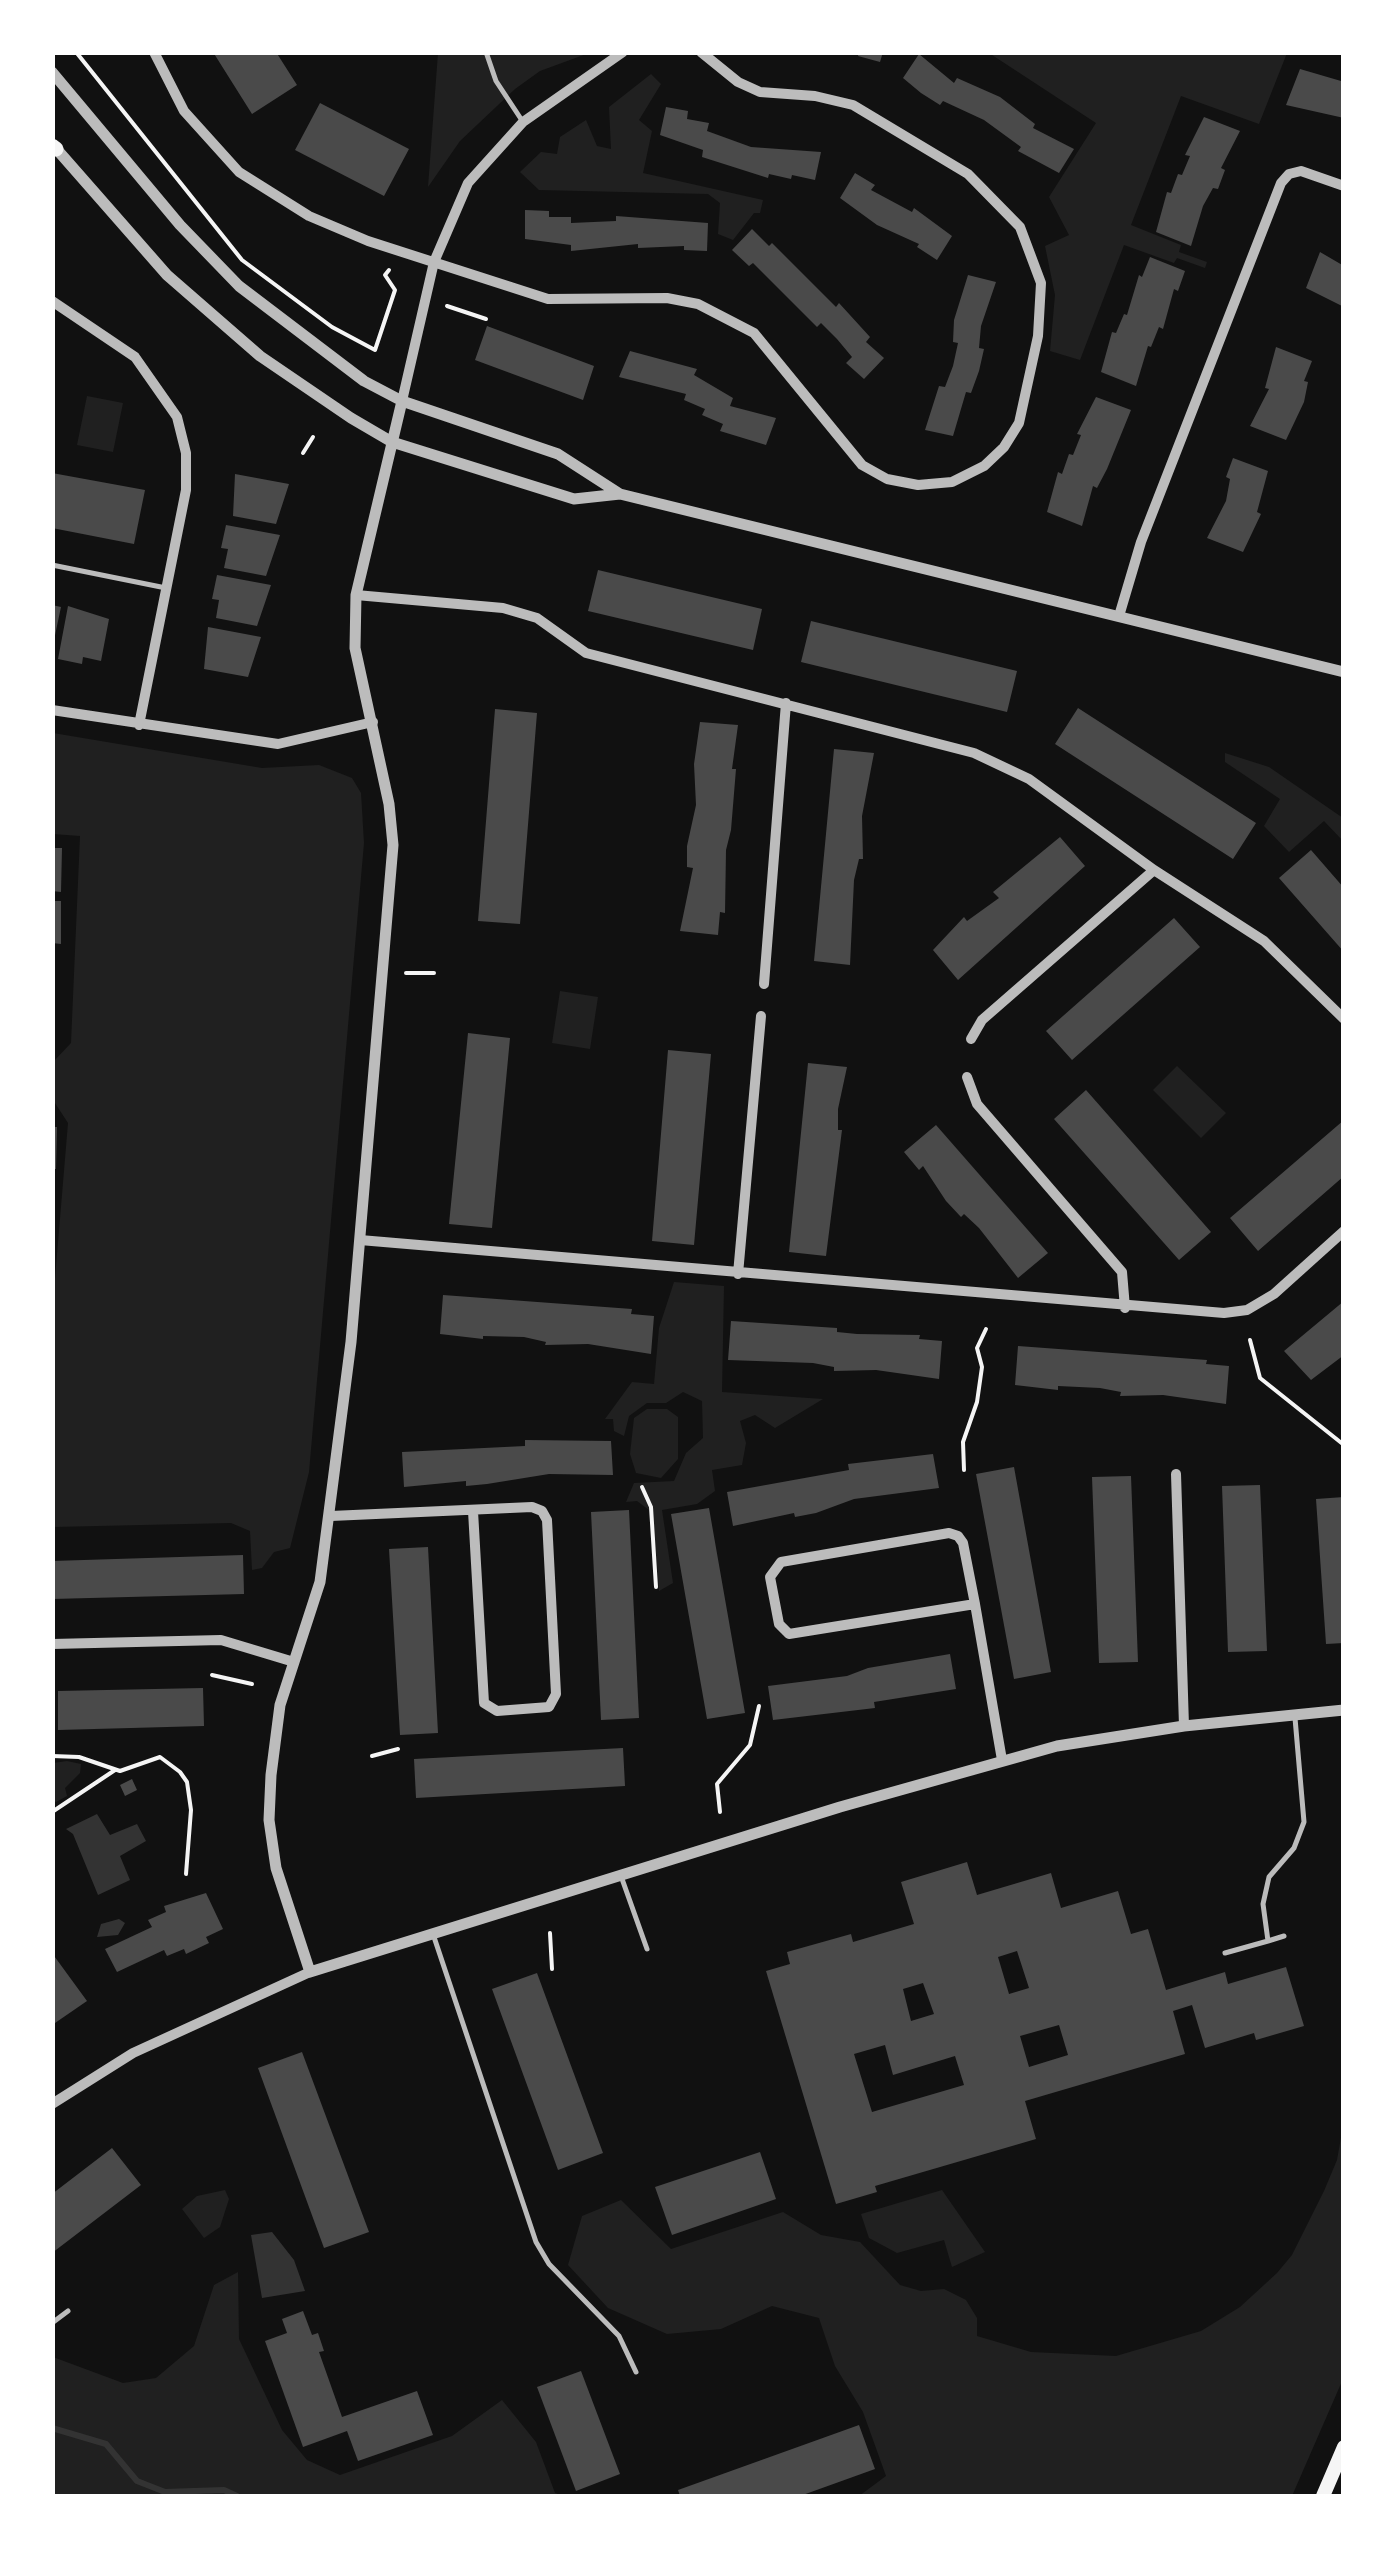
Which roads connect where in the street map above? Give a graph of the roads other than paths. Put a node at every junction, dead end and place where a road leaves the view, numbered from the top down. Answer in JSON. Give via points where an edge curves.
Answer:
{"nodes":[{"id":1,"x":154,"y":52,"type":"edge"},
{"id":2,"x":486,"y":52,"type":"edge"},
{"id":3,"x":623,"y":52,"type":"edge"},
{"id":4,"x":700,"y":52,"type":"edge"},
{"id":5,"x":52,"y":72,"type":"edge"},
{"id":6,"x":523,"y":122,"type":"junction"},
{"id":7,"x":54,"y":146,"type":"edge"},
{"id":8,"x":1344,"y":186,"type":"edge"},
{"id":9,"x":434,"y":262,"type":"junction"},
{"id":10,"x":52,"y":301,"type":"edge"},
{"id":11,"x":402,"y":401,"type":"junction"},
{"id":12,"x":392,"y":442,"type":"junction"},
{"id":13,"x":620,"y":494,"type":"junction"},
{"id":14,"x":52,"y":565,"type":"edge"},
{"id":15,"x":166,"y":588,"type":"junction"},
{"id":16,"x":356,"y":595,"type":"junction"},
{"id":17,"x":1119,"y":616,"type":"junction"},
{"id":18,"x":1344,"y":672,"type":"edge"},
{"id":19,"x":786,"y":704,"type":"junction"},
{"id":20,"x":52,"y":710,"type":"edge"},
{"id":21,"x":373,"y":722,"type":"junction"},
{"id":22,"x":139,"y":725,"type":"junction"},
{"id":23,"x":1154,"y":870,"type":"junction"},
{"id":24,"x":764,"y":984,"type":"dead end"},
{"id":25,"x":761,"y":1016,"type":"dead end"},
{"id":26,"x":1344,"y":1019,"type":"edge"},
{"id":27,"x":971,"y":1039,"type":"dead end"},
{"id":28,"x":968,"y":1076,"type":"dead end"},
{"id":29,"x":1344,"y":1230,"type":"edge"},
{"id":30,"x":360,"y":1240,"type":"junction"},
{"id":31,"x":738,"y":1274,"type":"junction"},
{"id":32,"x":1125,"y":1308,"type":"junction"},
{"id":33,"x":1176,"y":1474,"type":"dead end"},
{"id":34,"x":473,"y":1510,"type":"junction"},
{"id":35,"x":331,"y":1516,"type":"junction"},
{"id":36,"x":974,"y":1604,"type":"junction"},
{"id":37,"x":52,"y":1644,"type":"edge"},
{"id":38,"x":294,"y":1662,"type":"junction"},
{"id":39,"x":1344,"y":1710,"type":"edge"},
{"id":40,"x":1295,"y":1715,"type":"junction"},
{"id":41,"x":1184,"y":1726,"type":"junction"},
{"id":42,"x":1002,"y":1760,"type":"junction"},
{"id":43,"x":620,"y":1876,"type":"junction"},
{"id":44,"x":433,"y":1934,"type":"junction"},
{"id":45,"x":1284,"y":1936,"type":"dead end"},
{"id":46,"x":1268,"y":1940,"type":"junction"},
{"id":47,"x":647,"y":1948,"type":"dead end"},
{"id":48,"x":1225,"y":1953,"type":"dead end"},
{"id":49,"x":310,"y":1972,"type":"junction"},
{"id":50,"x":52,"y":2104,"type":"edge"},
{"id":51,"x":68,"y":2311,"type":"dead end"},
{"id":52,"x":52,"y":2323,"type":"edge"},
{"id":53,"x":636,"y":2372,"type":"dead end"},
{"id":54,"x":1344,"y":2448,"type":"edge"},
{"id":55,"x":1323,"y":2496,"type":"edge"}],
"edges":[{"from":1,"to":9,"type":"street","via":[[184,111],[239,172],[338,230]]},
{"from":2,"to":6,"type":"lane"},
{"from":3,"to":6,"type":"street"},
{"from":4,"to":9,"type":"street","via":[[760,92],[853,105],[968,174],[1020,227],[1040,283],[1038,336],[1019,423],[984,466],[952,482],[918,486],[862,465],[754,332],[698,304],[548,299]]},
{"from":5,"to":11,"type":"street","via":[[239,286],[364,381]]},
{"from":6,"to":9,"type":"street","via":[[468,184]]},
{"from":7,"to":12,"type":"street","via":[[167,275],[260,356]]},
{"from":8,"to":17,"type":"street","via":[[1301,171],[1281,184],[1140,542]]},
{"from":9,"to":11,"type":"street"},
{"from":10,"to":15,"type":"street","via":[[136,357],[177,418],[186,490]]},
{"from":11,"to":12,"type":"street"},
{"from":11,"to":13,"type":"street","via":[[558,454]]},
{"from":12,"to":13,"type":"street","via":[[574,499]]},
{"from":12,"to":16,"type":"street"},
{"from":13,"to":17,"type":"street"},
{"from":14,"to":15,"type":"lane"},
{"from":15,"to":22,"type":"street"},
{"from":16,"to":19,"type":"street","via":[[503,608],[537,618],[586,653]]},
{"from":16,"to":21,"type":"street","via":[[355,648]]},
{"from":17,"to":18,"type":"street"},
{"from":19,"to":23,"type":"street","via":[[974,753],[1028,779]]},
{"from":19,"to":24,"type":"street"},
{"from":20,"to":22,"type":"street"},
{"from":21,"to":22,"type":"street","via":[[278,744]]},
{"from":21,"to":30,"type":"street","via":[[392,845]]},
{"from":23,"to":26,"type":"street","via":[[1264,941]]},
{"from":23,"to":27,"type":"street","via":[[982,1020]]},
{"from":25,"to":31,"type":"street"},
{"from":28,"to":32,"type":"street","via":[[978,1104],[1122,1272]]},
{"from":29,"to":32,"type":"street","via":[[1248,1310]]},
{"from":30,"to":31,"type":"street"},
{"from":30,"to":35,"type":"street"},
{"from":31,"to":32,"type":"street"},
{"from":33,"to":41,"type":"street"},
{"from":34,"to":34,"type":"street","via":[[532,1507],[547,1520],[556,1694],[544,1709],[497,1711],[484,1703]]},
{"from":34,"to":35,"type":"street"},
{"from":35,"to":38,"type":"street","via":[[320,1582]]},
{"from":36,"to":36,"type":"street","via":[[963,1543],[949,1533],[781,1562],[770,1576],[778,1624],[789,1634]]},
{"from":36,"to":42,"type":"street"},
{"from":37,"to":38,"type":"street","via":[[208,1639]]},
{"from":38,"to":49,"type":"street","via":[[280,1705],[270,1820],[276,1868]]},
{"from":39,"to":40,"type":"street"},
{"from":40,"to":41,"type":"street"},
{"from":40,"to":46,"type":"lane","via":[[1304,1822],[1264,1888]]},
{"from":41,"to":42,"type":"street"},
{"from":42,"to":43,"type":"street"},
{"from":43,"to":44,"type":"street"},
{"from":43,"to":47,"type":"lane"},
{"from":44,"to":49,"type":"street"},
{"from":44,"to":53,"type":"lane","via":[[536,2242],[569,2287],[619,2336]]},
{"from":45,"to":46,"type":"lane"},
{"from":46,"to":48,"type":"lane"},
{"from":49,"to":50,"type":"street","via":[[133,2053]]},
{"from":51,"to":52,"type":"lane"},
{"from":54,"to":55,"type":"main road"}]}
